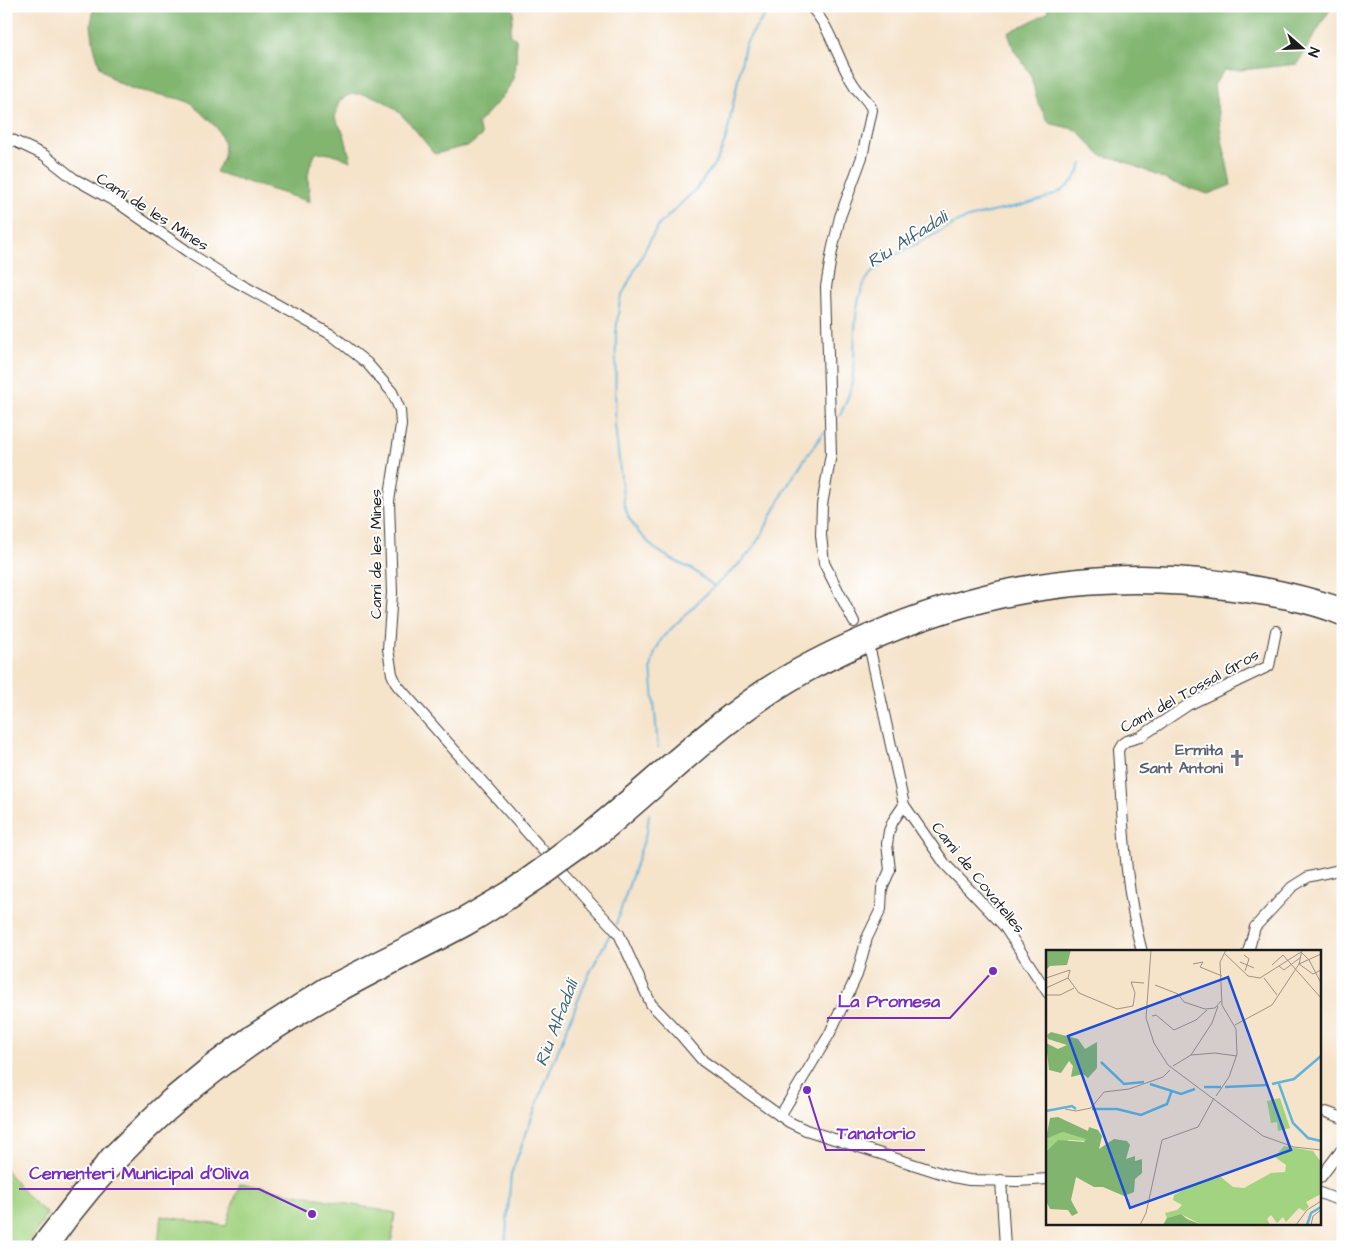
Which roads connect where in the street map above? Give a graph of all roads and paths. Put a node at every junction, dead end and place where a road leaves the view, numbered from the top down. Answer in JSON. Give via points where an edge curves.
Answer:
{"nodes":[{"id":1,"x":810,"y":6,"type":"edge"},
{"id":2,"x":6,"y":137,"type":"edge"},
{"id":3,"x":1343,"y":606,"type":"edge"},
{"id":4,"x":1343,"y":618,"type":"edge"},
{"id":5,"x":854,"y":622,"type":"dead end"},
{"id":6,"x":1276,"y":631,"type":"dead end"},
{"id":7,"x":871,"y":654,"type":"dead end"},
{"id":8,"x":904,"y":806,"type":"junction"},
{"id":9,"x":554,"y":864,"type":"junction"},
{"id":10,"x":1343,"y":869,"type":"edge"},
{"id":11,"x":1141,"y":950,"type":"edge"},
{"id":12,"x":1249,"y":950,"type":"edge"},
{"id":13,"x":1046,"y":990,"type":"edge"},
{"id":14,"x":1326,"y":1112,"type":"dead end"},
{"id":15,"x":780,"y":1116,"type":"junction"},
{"id":16,"x":1343,"y":1118,"type":"edge"},
{"id":17,"x":1343,"y":1148,"type":"edge"},
{"id":18,"x":1322,"y":1175,"type":"edge"},
{"id":19,"x":1046,"y":1179,"type":"edge"},
{"id":20,"x":1001,"y":1180,"type":"junction"},
{"id":21,"x":1322,"y":1194,"type":"edge"},
{"id":22,"x":1343,"y":1202,"type":"edge"},
{"id":23,"x":37,"y":1247,"type":"edge"},
{"id":24,"x":50,"y":1247,"type":"edge"},
{"id":25,"x":1005,"y":1247,"type":"edge"}],
"edges":[{"from":1,"to":5,"type":"street","via":[[823,22],[853,84],[872,110],[862,157],[840,217],[826,287],[831,454],[822,505],[822,553]]},
{"from":2,"to":9,"type":"street","name":"Camí de les Mines","via":[[44,155],[73,178],[121,205],[194,256],[332,334],[367,363],[392,392],[400,410],[401,425],[389,501],[392,593],[388,649],[392,674],[397,685]]},
{"from":3,"to":9,"type":"highway","via":[[1300,593],[1244,582],[1115,573],[1036,580],[938,604],[820,654],[770,684],[716,723]]},
{"from":4,"to":9,"type":"highway","via":[[1249,594],[1120,584],[1036,593],[943,615],[900,629],[842,656],[768,698],[603,835]]},
{"from":6,"to":11,"type":"street","name":"Camí del Tossal Gros","via":[[1269,666],[1188,705],[1140,737],[1126,741],[1118,750],[1128,884]]},
{"from":7,"to":8,"type":"street"},
{"from":8,"to":13,"type":"street","name":"Camì de Covatelles","via":[[945,864],[1004,926]]},
{"from":8,"to":15,"type":"street","via":[[889,831],[890,870],[882,888],[881,909],[867,938],[857,975],[829,1035]]},
{"from":9,"to":15,"type":"street","name":"Camí de les Mines","via":[[620,934],[656,1011],[703,1061]]},
{"from":9,"to":23,"type":"highway","via":[[461,917],[324,986],[209,1064],[169,1097],[108,1156]]},
{"from":9,"to":24,"type":"highway","via":[[512,900],[333,997],[219,1071],[123,1157]]},
{"from":10,"to":12,"type":"street","via":[[1308,876],[1292,887],[1255,927]]},
{"from":14,"to":16,"type":"street"},
{"from":15,"to":20,"type":"street","via":[[798,1127],[952,1177]]},
{"from":17,"to":18,"type":"street"},
{"from":19,"to":20,"type":"street"},
{"from":20,"to":25,"type":"street"},
{"from":21,"to":22,"type":"street"}]}
